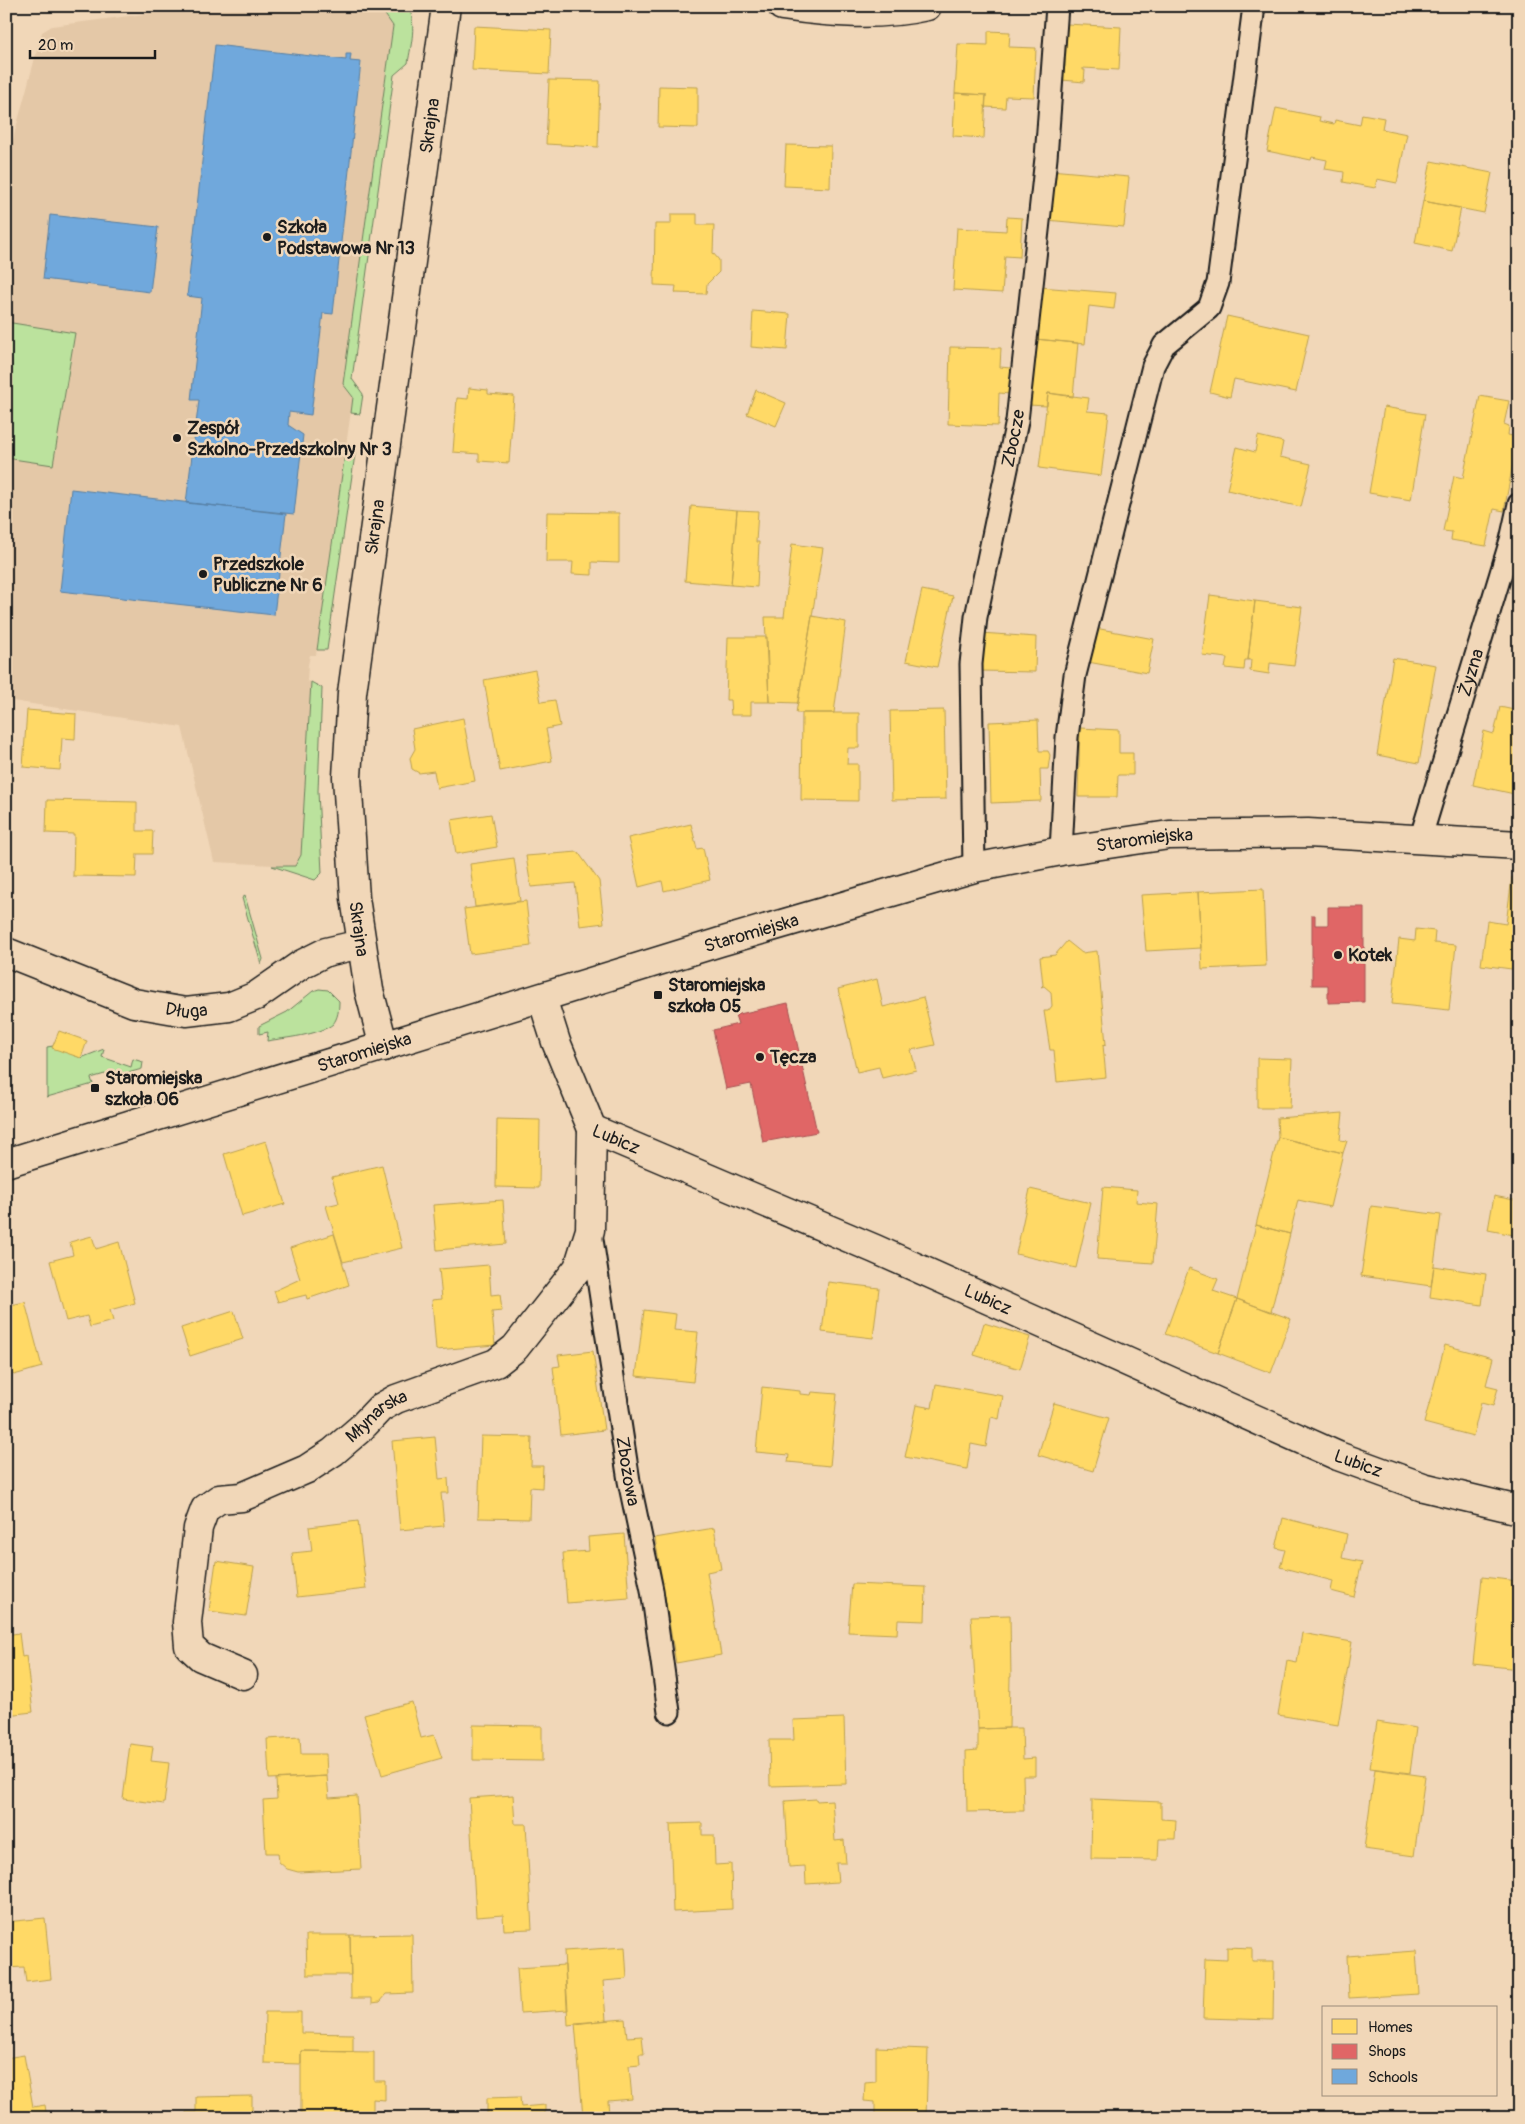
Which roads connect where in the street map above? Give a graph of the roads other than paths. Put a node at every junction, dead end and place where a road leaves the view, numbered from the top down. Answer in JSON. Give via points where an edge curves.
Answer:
{"nodes":[{"id":1,"x":446,"y":6,"type":"edge"},
{"id":2,"x":782,"y":6,"type":"edge"},
{"id":3,"x":927,"y":6,"type":"edge"},
{"id":4,"x":1057,"y":6,"type":"edge"},
{"id":5,"x":1254,"y":6,"type":"edge"},
{"id":6,"x":847,"y":9,"type":"edge"},
{"id":7,"x":1519,"y":504,"type":"edge"},
{"id":8,"x":1420,"y":840,"type":"junction"},
{"id":9,"x":1519,"y":845,"type":"edge"},
{"id":10,"x":1061,"y":851,"type":"junction"},
{"id":11,"x":974,"y":868,"type":"junction"},
{"id":12,"x":361,"y":944,"type":"junction"},
{"id":13,"x":6,"y":952,"type":"edge"},
{"id":14,"x":542,"y":998,"type":"junction"},
{"id":15,"x":384,"y":1047,"type":"junction"},
{"id":16,"x":592,"y":1129,"type":"junction"},
{"id":17,"x":6,"y":1163,"type":"edge"},
{"id":18,"x":590,"y":1230,"type":"junction"},
{"id":19,"x":1519,"y":1510,"type":"edge"},
{"id":20,"x":243,"y":1674,"type":"dead end"},
{"id":21,"x":668,"y":1712,"type":"dead end"}],
"edges":[{"from":1,"to":12,"type":"street","name":"Skrajna","via":[[352,693],[347,777]]},
{"from":2,"to":6,"type":"street","via":[[810,10]]},
{"from":3,"to":6,"type":"street","via":[[904,11]]},
{"from":4,"to":11,"type":"lane","name":"Zbocze","via":[[1046,158],[1017,421],[976,617],[971,664]]},
{"from":5,"to":10,"type":"lane","via":[[1218,283],[1209,308],[1164,344],[1152,366],[1075,675],[1067,736]]},
{"from":7,"to":8,"type":"lane","name":"Żyzna","via":[[1511,540]]},
{"from":8,"to":9,"type":"street","name":"Staromiejska"},
{"from":8,"to":10,"type":"street","name":"Staromiejska","via":[[1308,833],[1169,835]]},
{"from":10,"to":11,"type":"street","name":"Staromiejska"},
{"from":11,"to":14,"type":"street","name":"Staromiejska"},
{"from":12,"to":13,"type":"street","name":"Długa","via":[[326,952],[302,964],[256,996],[229,1007],[186,1012],[134,1003]]},
{"from":12,"to":15,"type":"street","name":"Skrajna"},
{"from":14,"to":15,"type":"street","name":"Staromiejska"},
{"from":14,"to":16,"type":"street","name":"Lubicz","via":[[556,1042]]},
{"from":15,"to":17,"type":"street","name":"Staromiejska"},
{"from":16,"to":18,"type":"street","name":"Młynarska"},
{"from":16,"to":19,"type":"street","name":"Lubicz","via":[[875,1249],[1338,1456],[1423,1487]]},
{"from":18,"to":20,"type":"street","name":"Młynarska","via":[[578,1268],[515,1348],[496,1363],[396,1399],[380,1408],[340,1446],[307,1469],[242,1496],[218,1499],[205,1509],[198,1528],[187,1622],[189,1646],[201,1657]]},
{"from":18,"to":21,"type":"lane","name":"Zbożowa","via":[[628,1471],[652,1590]]}]}
